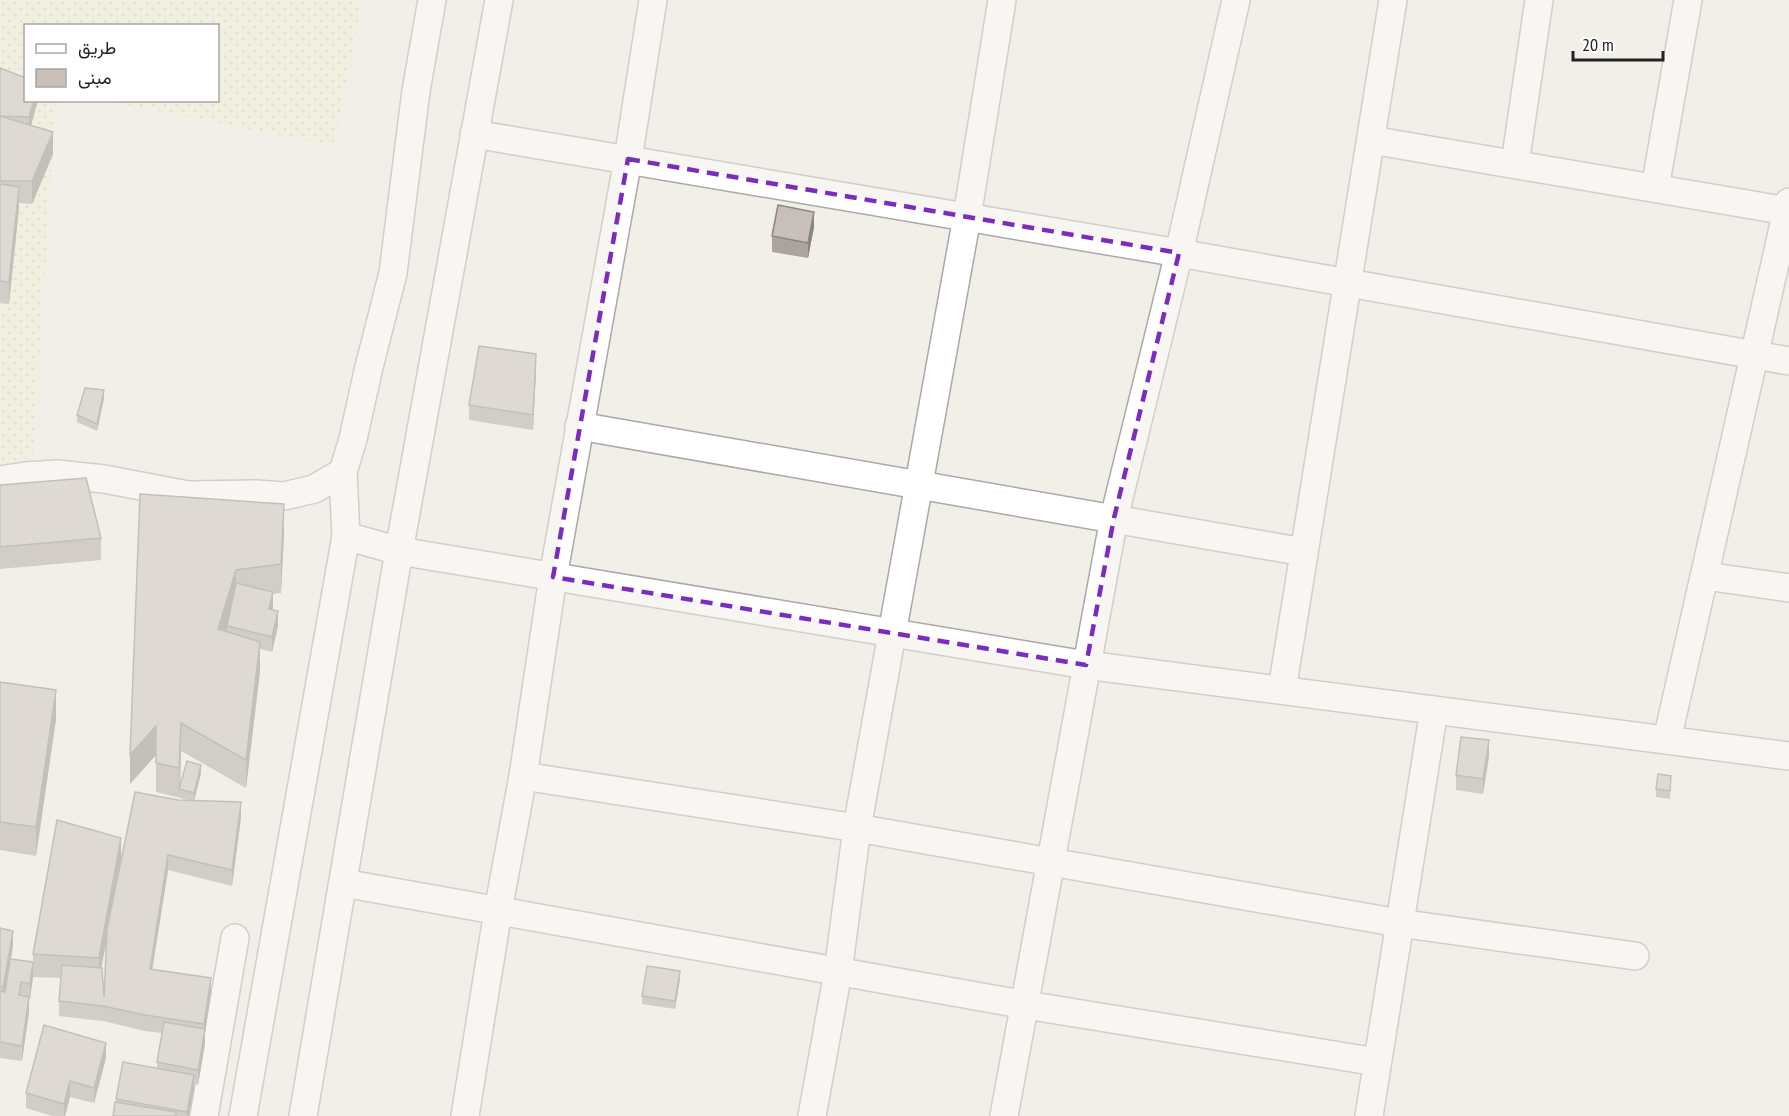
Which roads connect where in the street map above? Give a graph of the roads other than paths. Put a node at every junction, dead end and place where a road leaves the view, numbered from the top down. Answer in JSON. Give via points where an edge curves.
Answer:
{"nodes":[{"id":1,"x":432,"y":0,"type":"edge"},
{"id":2,"x":499,"y":0,"type":"edge"},
{"id":3,"x":652,"y":0,"type":"edge"},
{"id":4,"x":1002,"y":0,"type":"edge"},
{"id":5,"x":1236,"y":0,"type":"edge"},
{"id":6,"x":1393,"y":0,"type":"edge"},
{"id":7,"x":1539,"y":0,"type":"edge"},
{"id":8,"x":1688,"y":0,"type":"edge"},
{"id":9,"x":474,"y":134,"type":"junction"},
{"id":10,"x":1371,"y":140,"type":"junction"},
{"id":11,"x":628,"y":159,"type":"junction"},
{"id":12,"x":1515,"y":164,"type":"junction"},
{"id":13,"x":1655,"y":188,"type":"junction"},
{"id":14,"x":1788,"y":206,"type":"edge"},
{"id":15,"x":967,"y":217,"type":"junction"},
{"id":16,"x":1179,"y":253,"type":"junction"},
{"id":17,"x":1348,"y":284,"type":"junction"},
{"id":18,"x":1755,"y":354,"type":"junction"},
{"id":19,"x":1789,"y":360,"type":"edge"},
{"id":20,"x":579,"y":426,"type":"junction"},
{"id":21,"x":343,"y":471,"type":"junction"},
{"id":22,"x":0,"y":480,"type":"edge"},
{"id":23,"x":919,"y":484,"type":"junction"},
{"id":24,"x":1114,"y":518,"type":"junction"},
{"id":25,"x":346,"y":536,"type":"junction"},
{"id":26,"x":399,"y":551,"type":"junction"},
{"id":27,"x":1304,"y":552,"type":"junction"},
{"id":28,"x":1705,"y":576,"type":"junction"},
{"id":29,"x":553,"y":577,"type":"junction"},
{"id":30,"x":1789,"y":588,"type":"edge"},
{"id":31,"x":892,"y":633,"type":"junction"},
{"id":32,"x":1086,"y":665,"type":"junction"},
{"id":33,"x":1282,"y":690,"type":"junction"},
{"id":34,"x":1434,"y":710,"type":"junction"},
{"id":35,"x":1667,"y":740,"type":"junction"},
{"id":36,"x":1789,"y":756,"type":"edge"},
{"id":37,"x":523,"y":776,"type":"junction"},
{"id":38,"x":857,"y":828,"type":"junction"},
{"id":39,"x":1050,"y":863,"type":"junction"},
{"id":40,"x":342,"y":883,"type":"junction"},
{"id":41,"x":498,"y":911,"type":"junction"},
{"id":42,"x":1400,"y":923,"type":"junction"},
{"id":43,"x":235,"y":938,"type":"dead end"},
{"id":44,"x":1635,"y":956,"type":"dead end"},
{"id":45,"x":838,"y":972,"type":"junction"},
{"id":46,"x":1026,"y":1005,"type":"junction"},
{"id":47,"x":1377,"y":1062,"type":"junction"},
{"id":48,"x":204,"y":1116,"type":"edge"},
{"id":49,"x":243,"y":1116,"type":"edge"},
{"id":50,"x":303,"y":1116,"type":"edge"},
{"id":51,"x":465,"y":1116,"type":"edge"},
{"id":52,"x":812,"y":1116,"type":"edge"},
{"id":53,"x":1004,"y":1116,"type":"edge"},
{"id":54,"x":1369,"y":1116,"type":"edge"}],
"edges":[{"from":1,"to":21,"type":"street","via":[[393,273]]},
{"from":2,"to":9,"type":"street"},
{"from":3,"to":11,"type":"street"},
{"from":4,"to":15,"type":"street"},
{"from":5,"to":16,"type":"street"},
{"from":6,"to":10,"type":"street"},
{"from":7,"to":12,"type":"street"},
{"from":8,"to":13,"type":"street"},
{"from":9,"to":11,"type":"street"},
{"from":9,"to":26,"type":"street"},
{"from":10,"to":12,"type":"street"},
{"from":10,"to":17,"type":"street"},
{"from":11,"to":15,"type":"street"},
{"from":11,"to":20,"type":"street"},
{"from":12,"to":13,"type":"street"},
{"from":13,"to":14,"type":"street"},
{"from":14,"to":18,"type":"street"},
{"from":15,"to":16,"type":"street"},
{"from":15,"to":23,"type":"street"},
{"from":16,"to":17,"type":"street"},
{"from":16,"to":24,"type":"street"},
{"from":17,"to":18,"type":"street"},
{"from":17,"to":27,"type":"street"},
{"from":18,"to":19,"type":"street"},
{"from":18,"to":28,"type":"street"},
{"from":20,"to":23,"type":"street"},
{"from":20,"to":29,"type":"street"},
{"from":21,"to":22,"type":"street","via":[[314,489],[284,496],[188,495],[57,474]]},
{"from":21,"to":25,"type":"street"},
{"from":23,"to":24,"type":"street"},
{"from":23,"to":31,"type":"street"},
{"from":24,"to":27,"type":"street"},
{"from":24,"to":32,"type":"street"},
{"from":25,"to":26,"type":"street"},
{"from":25,"to":49,"type":"street"},
{"from":26,"to":29,"type":"street"},
{"from":26,"to":40,"type":"street"},
{"from":27,"to":33,"type":"street"},
{"from":28,"to":30,"type":"street"},
{"from":28,"to":35,"type":"street"},
{"from":29,"to":31,"type":"street"},
{"from":29,"to":37,"type":"street"},
{"from":31,"to":32,"type":"street"},
{"from":31,"to":38,"type":"street"},
{"from":32,"to":33,"type":"street"},
{"from":32,"to":39,"type":"street"},
{"from":33,"to":34,"type":"street"},
{"from":34,"to":35,"type":"street"},
{"from":34,"to":42,"type":"street"},
{"from":35,"to":36,"type":"street"},
{"from":37,"to":38,"type":"street"},
{"from":37,"to":41,"type":"street"},
{"from":38,"to":39,"type":"street"},
{"from":38,"to":45,"type":"street"},
{"from":39,"to":42,"type":"street"},
{"from":39,"to":46,"type":"street"},
{"from":40,"to":41,"type":"street"},
{"from":40,"to":50,"type":"street"},
{"from":41,"to":45,"type":"street"},
{"from":41,"to":51,"type":"street"},
{"from":42,"to":44,"type":"street"},
{"from":42,"to":47,"type":"street"},
{"from":43,"to":48,"type":"street"},
{"from":45,"to":46,"type":"street"},
{"from":45,"to":52,"type":"street"},
{"from":46,"to":47,"type":"street"},
{"from":46,"to":53,"type":"street"},
{"from":47,"to":54,"type":"street"}]}
